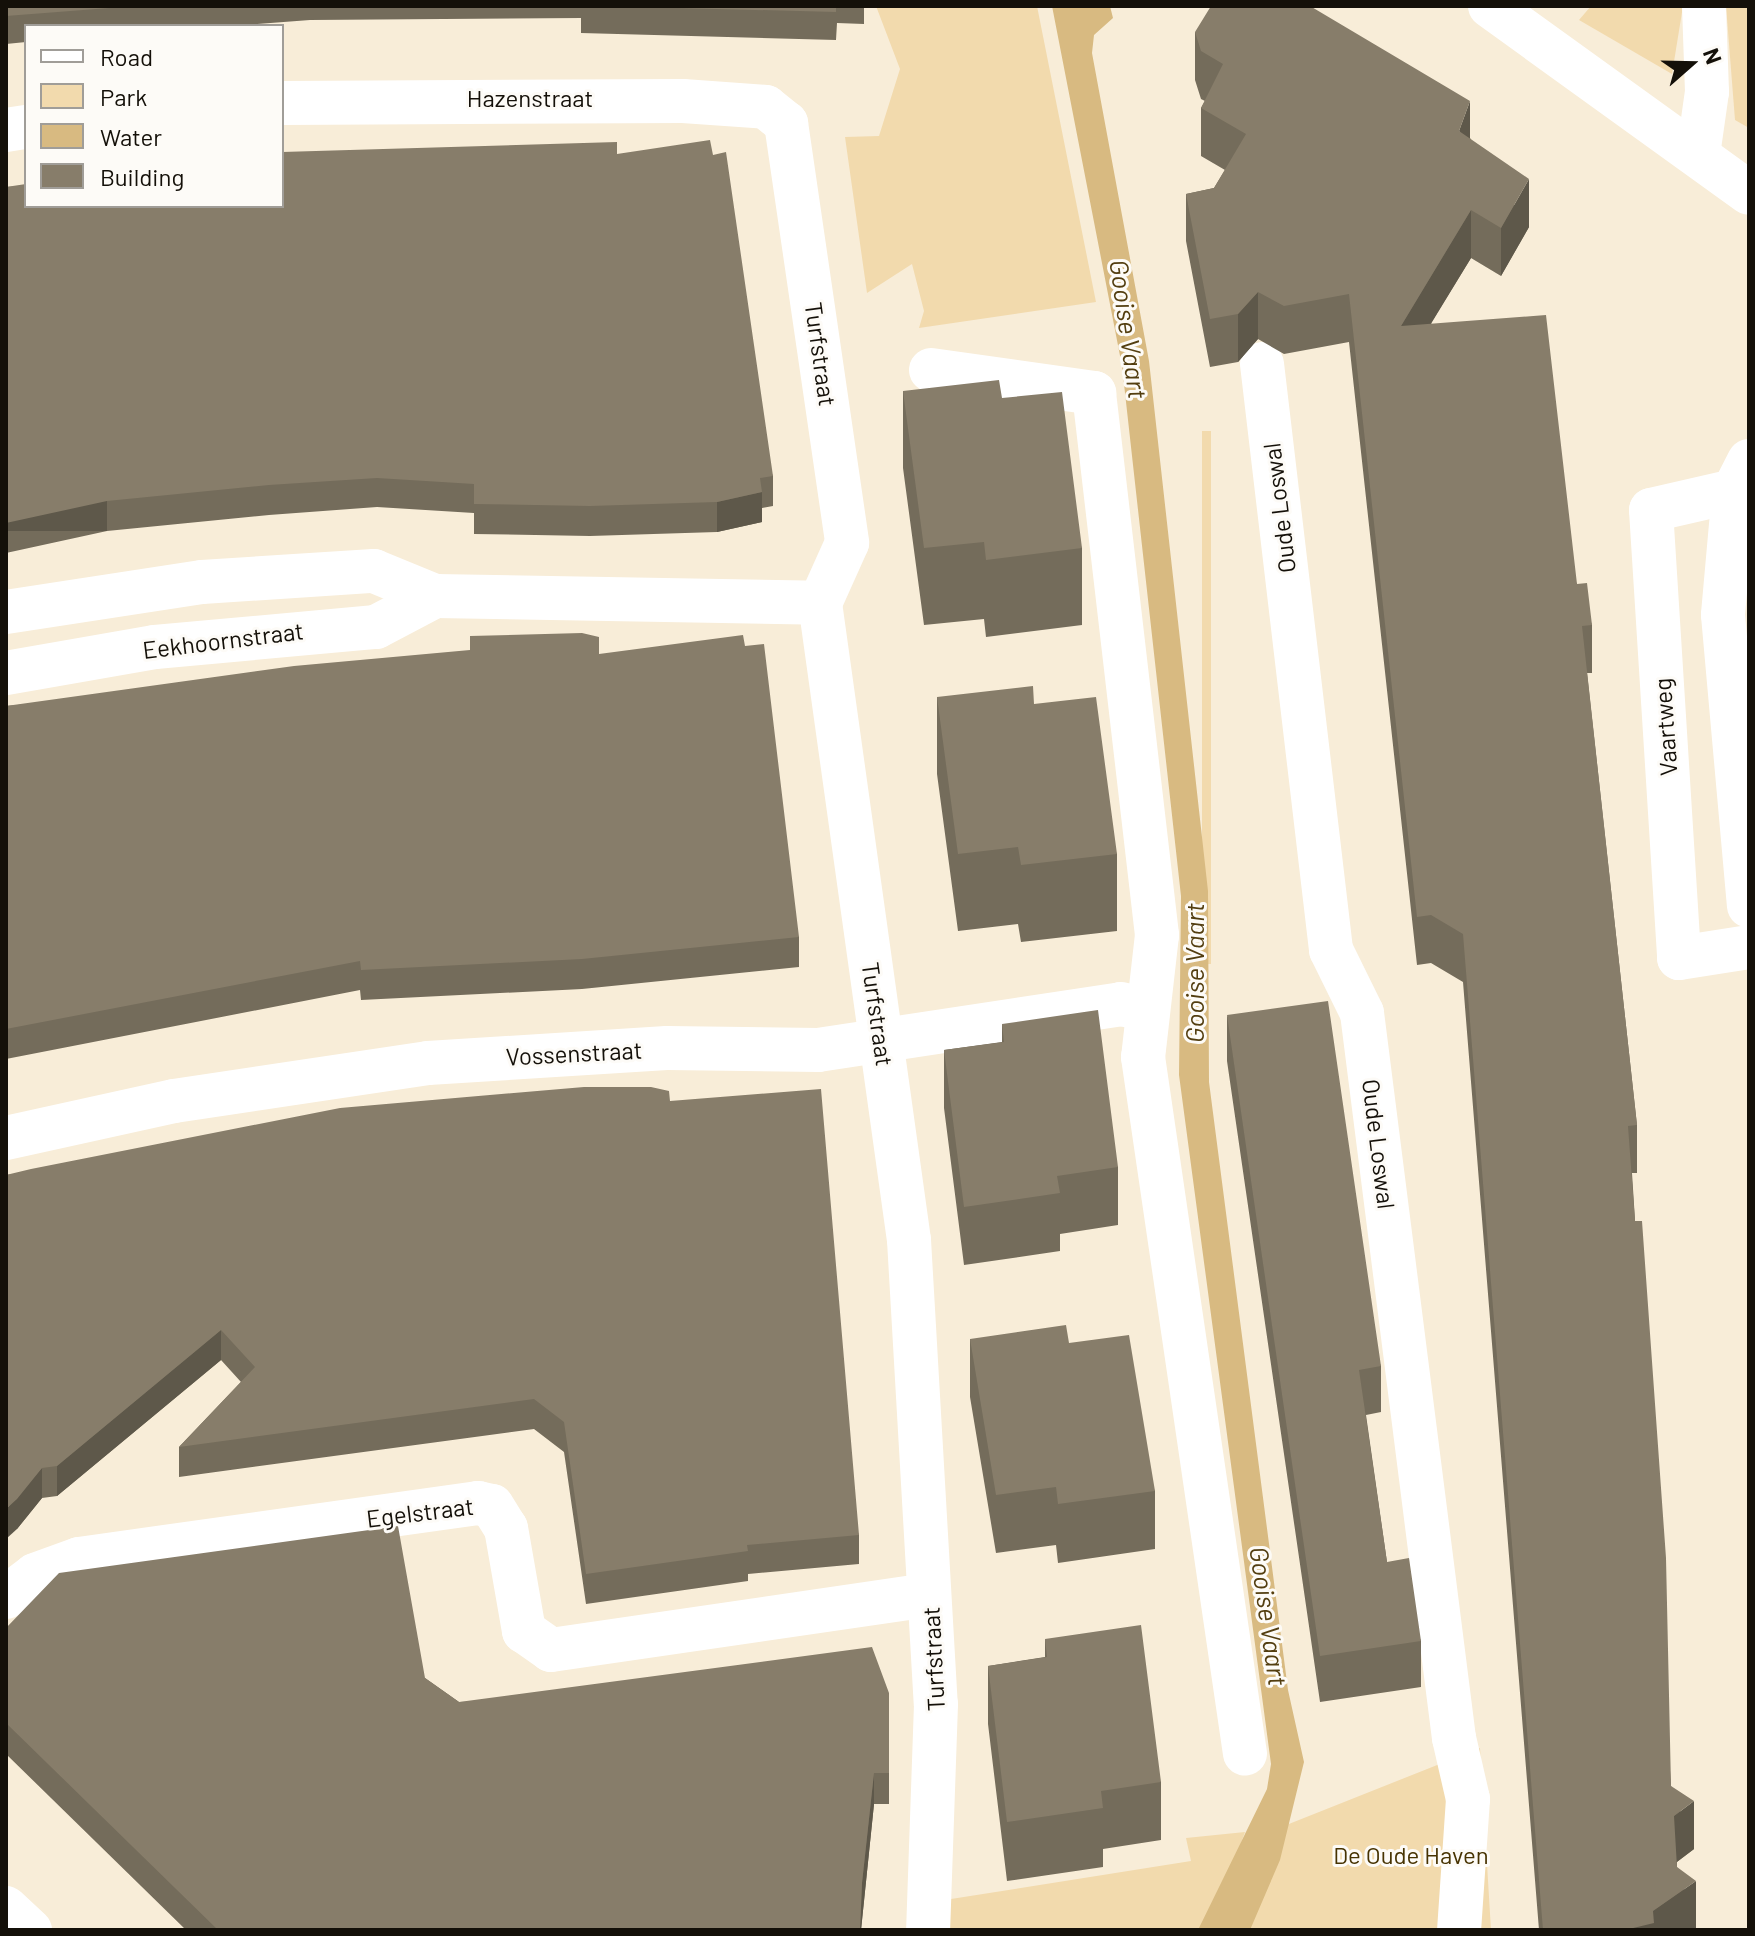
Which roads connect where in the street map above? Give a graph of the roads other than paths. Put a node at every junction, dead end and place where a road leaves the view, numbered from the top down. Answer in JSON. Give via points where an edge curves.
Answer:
{"nodes":[{"id":1,"x":1490,"y":6,"type":"edge"},
{"id":2,"x":1704,"y":6,"type":"edge"},
{"id":3,"x":284,"y":103,"type":"edge"},
{"id":4,"x":777,"y":112,"type":"joint"},
{"id":5,"x":1698,"y":155,"type":"junction"},
{"id":6,"x":1749,"y":193,"type":"edge"},
{"id":7,"x":1262,"y":364,"type":"dead end"},
{"id":8,"x":931,"y":370,"type":"dead end"},
{"id":9,"x":1742,"y":476,"type":"edge"},
{"id":10,"x":435,"y":596,"type":"junction"},
{"id":11,"x":820,"y":603,"type":"junction"},
{"id":12,"x":6,"y":612,"type":"edge"},
{"id":13,"x":6,"y":673,"type":"edge"},
{"id":14,"x":1749,"y":906,"type":"edge"},
{"id":15,"x":1749,"y":947,"type":"edge"},
{"id":16,"x":1145,"y":1009,"type":"junction"},
{"id":17,"x":882,"y":1041,"type":"junction"},
{"id":18,"x":6,"y":1138,"type":"edge"},
{"id":19,"x":929,"y":1595,"type":"junction"},
{"id":20,"x":6,"y":1597,"type":"edge"},
{"id":21,"x":1245,"y":1754,"type":"dead end"},
{"id":22,"x":6,"y":1908,"type":"edge"},
{"id":23,"x":30,"y":1930,"type":"edge"},
{"id":24,"x":928,"y":1930,"type":"edge"},
{"id":25,"x":1459,"y":1930,"type":"edge"}],
"edges":[{"from":1,"to":5,"type":"street"},
{"from":2,"to":5,"type":"street","via":[[1707,92]]},
{"from":3,"to":4,"type":"street","name":"Hazenstraat","via":[[538,97],[754,105]]},
{"from":4,"to":11,"type":"street","name":"Turfstraat","via":[[791,139],[847,543]]},
{"from":5,"to":6,"type":"street"},
{"from":7,"to":25,"type":"street","name":"Oude Loswal","via":[[1331,950],[1362,1013],[1454,1738],[1468,1799]]},
{"from":8,"to":16,"type":"street","via":[[1094,393],[1157,935]]},
{"from":9,"to":14,"type":"street","name":"Vaartweg","via":[[1723,615]]},
{"from":9,"to":15,"type":"street","name":"Vaartweg","via":[[1651,510],[1679,958]]},
{"from":10,"to":11,"type":"street","name":"Eekhoornstraat"},
{"from":10,"to":12,"type":"street","name":"Eekhoornstraat","via":[[374,571],[302,573]]},
{"from":10,"to":13,"type":"street","name":"Eekhoornstraat","via":[[376,627],[169,646]]},
{"from":11,"to":17,"type":"street","name":"Turfstraat"},
{"from":16,"to":17,"type":"street","name":"Vossenstraat","via":[[1121,1004]]},
{"from":16,"to":21,"type":"street","via":[[1143,1057]]},
{"from":17,"to":18,"type":"street","name":"Vossenstraat","via":[[818,1050],[667,1048],[428,1063],[174,1101]]},
{"from":17,"to":19,"type":"street","name":"Turfstraat","via":[[909,1240]]},
{"from":19,"to":20,"type":"street","name":"Egelstraat","via":[[551,1650],[524,1631],[506,1528],[492,1506],[478,1503],[79,1559],[35,1575]]},
{"from":19,"to":24,"type":"street","name":"Turfstraat","via":[[937,1784]]},
{"from":22,"to":23,"type":"street"}]}
